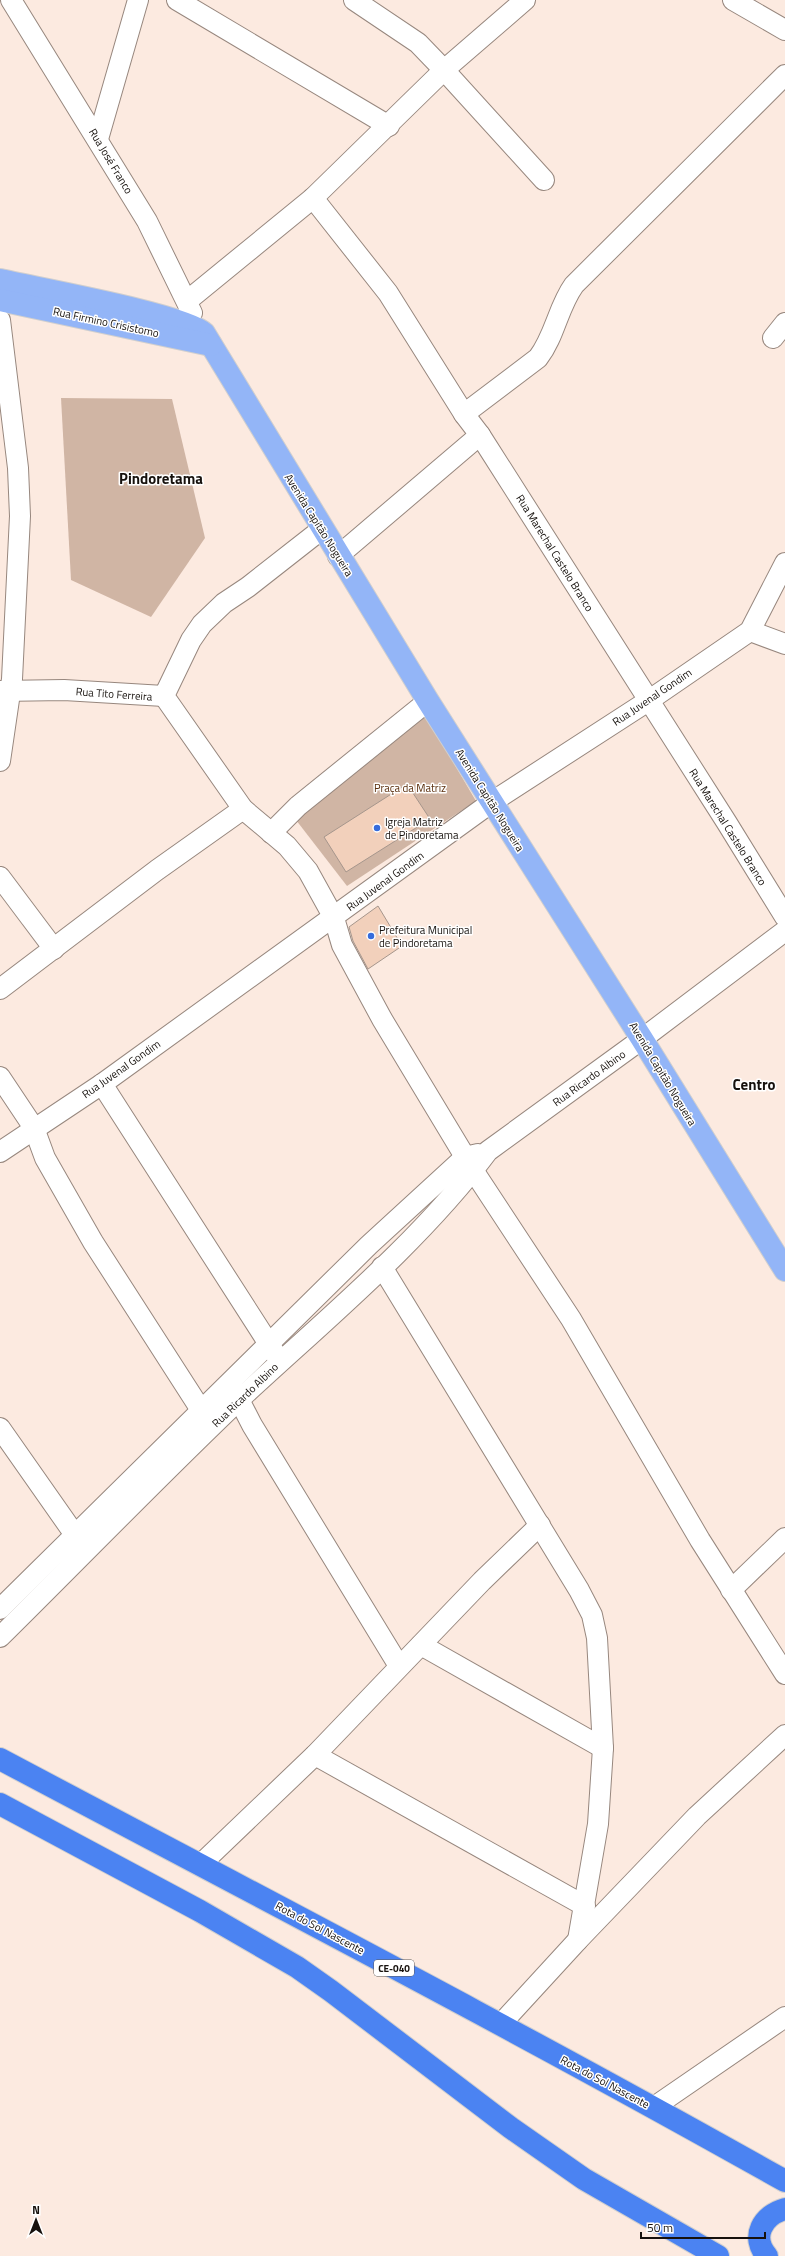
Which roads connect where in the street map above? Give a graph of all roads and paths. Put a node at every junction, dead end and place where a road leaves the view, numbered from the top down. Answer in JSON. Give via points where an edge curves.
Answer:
{"nodes":[{"id":1,"x":11,"y":0,"type":"edge"},
{"id":2,"x":138,"y":0,"type":"edge"},
{"id":3,"x":177,"y":0,"type":"edge"},
{"id":4,"x":354,"y":0,"type":"edge"},
{"id":5,"x":525,"y":0,"type":"edge"},
{"id":6,"x":733,"y":0,"type":"edge"},
{"id":7,"x":785,"y":30,"type":"edge"},
{"id":8,"x":444,"y":70,"type":"junction"},
{"id":9,"x":785,"y":75,"type":"edge"},
{"id":10,"x":389,"y":126,"type":"junction"},
{"id":11,"x":98,"y":139,"type":"junction"},
{"id":12,"x":544,"y":180,"type":"dead end"},
{"id":13,"x":312,"y":198,"type":"junction"},
{"id":14,"x":0,"y":280,"type":"edge"},
{"id":15,"x":0,"y":300,"type":"edge"},
{"id":16,"x":187,"y":301,"type":"junction"},
{"id":17,"x":0,"y":320,"type":"edge"},
{"id":18,"x":198,"y":328,"type":"junction"},
{"id":19,"x":211,"y":345,"type":"junction"},
{"id":20,"x":464,"y":414,"type":"junction"},
{"id":21,"x":480,"y":435,"type":"junction"},
{"id":22,"x":322,"y":528,"type":"junction"},
{"id":23,"x":338,"y":556,"type":"junction"},
{"id":24,"x":783,"y":570,"type":"edge"},
{"id":25,"x":750,"y":631,"type":"junction"},
{"id":26,"x":785,"y":644,"type":"edge"},
{"id":27,"x":6,"y":685,"type":"edge"},
{"id":28,"x":164,"y":696,"type":"junction"},
{"id":29,"x":428,"y":701,"type":"junction"},
{"id":30,"x":648,"y":701,"type":"junction"},
{"id":31,"x":0,"y":761,"type":"edge"},
{"id":32,"x":492,"y":802,"type":"junction"},
{"id":33,"x":243,"y":809,"type":"junction"},
{"id":34,"x":271,"y":833,"type":"junction"},
{"id":35,"x":0,"y":878,"type":"edge"},
{"id":36,"x":785,"y":917,"type":"edge"},
{"id":37,"x":334,"y":918,"type":"junction"},
{"id":38,"x":785,"y":931,"type":"edge"},
{"id":39,"x":54,"y":949,"type":"junction"},
{"id":40,"x":0,"y":989,"type":"edge"},
{"id":41,"x":642,"y":1039,"type":"junction"},
{"id":42,"x":0,"y":1077,"type":"edge"},
{"id":43,"x":102,"y":1084,"type":"junction"},
{"id":44,"x":34,"y":1128,"type":"junction"},
{"id":45,"x":0,"y":1152,"type":"edge"},
{"id":46,"x":470,"y":1163,"type":"junction"},
{"id":47,"x":382,"y":1267,"type":"junction"},
{"id":48,"x":785,"y":1270,"type":"edge"},
{"id":49,"x":267,"y":1344,"type":"junction"},
{"id":50,"x":281,"y":1361,"type":"junction"},
{"id":51,"x":229,"y":1382,"type":"junction"},
{"id":52,"x":239,"y":1400,"type":"junction"},
{"id":53,"x":201,"y":1410,"type":"junction"},
{"id":54,"x":0,"y":1428,"type":"edge"},
{"id":55,"x":144,"y":1467,"type":"junction"},
{"id":56,"x":159,"y":1480,"type":"junction"},
{"id":57,"x":540,"y":1526,"type":"junction"},
{"id":58,"x":75,"y":1535,"type":"junction"},
{"id":59,"x":785,"y":1538,"type":"edge"},
{"id":60,"x":731,"y":1590,"type":"junction"},
{"id":61,"x":0,"y":1609,"type":"edge"},
{"id":62,"x":0,"y":1637,"type":"edge"},
{"id":63,"x":421,"y":1645,"type":"junction"},
{"id":64,"x":399,"y":1666,"type":"junction"},
{"id":65,"x":785,"y":1674,"type":"edge"},
{"id":66,"x":785,"y":1735,"type":"edge"},
{"id":67,"x":603,"y":1748,"type":"junction"},
{"id":68,"x":315,"y":1755,"type":"junction"},
{"id":69,"x":0,"y":1759,"type":"edge"},
{"id":70,"x":0,"y":1804,"type":"edge"},
{"id":71,"x":200,"y":1866,"type":"junction"},
{"id":72,"x":585,"y":1906,"type":"junction"},
{"id":73,"x":578,"y":1940,"type":"junction"},
{"id":74,"x":785,"y":2017,"type":"edge"},
{"id":75,"x":500,"y":2026,"type":"junction"},
{"id":76,"x":654,"y":2107,"type":"junction"},
{"id":77,"x":785,"y":2181,"type":"edge"},
{"id":78,"x":785,"y":2209,"type":"edge"},
{"id":79,"x":718,"y":2256,"type":"edge"},
{"id":80,"x":767,"y":2256,"type":"edge"}],
"edges":[{"from":1,"to":11,"type":"street","name":"Rua José Franco"},
{"from":2,"to":11,"type":"street"},
{"from":3,"to":10,"type":"street"},
{"from":4,"to":8,"type":"street","via":[[418,43]]},
{"from":5,"to":8,"type":"street"},
{"from":6,"to":7,"type":"street"},
{"from":8,"to":10,"type":"street"},
{"from":8,"to":12,"type":"street"},
{"from":9,"to":20,"type":"street","via":[[574,285],[538,358]]},
{"from":10,"to":13,"type":"street"},
{"from":11,"to":16,"type":"street","name":"Rua José Franco","via":[[147,221]]},
{"from":13,"to":16,"type":"street"},
{"from":13,"to":20,"type":"street","name":"Rua Marechal Castelo Branco","via":[[388,293]]},
{"from":14,"to":18,"type":"main road","name":"Rua Firmino Crisistomo","via":[[143,312]]},
{"from":15,"to":19,"type":"main road","name":"Rua Firmino Crisistomo"},
{"from":16,"to":18,"type":"street","name":"Rua José Franco"},
{"from":17,"to":27,"type":"street","via":[[18,468],[20,516]]},
{"from":18,"to":19,"type":"main road","name":"Avenida Capitão Nogueira"},
{"from":19,"to":22,"type":"main road","name":"Avenida Capitão Nogueira"},
{"from":20,"to":21,"type":"street","name":"Rua Marechal Castelo Branco"},
{"from":21,"to":23,"type":"street"},
{"from":21,"to":30,"type":"street","name":"Rua Marechal Castelo Branco"},
{"from":22,"to":23,"type":"main road","name":"Avenida Capitão Nogueira"},
{"from":22,"to":28,"type":"street","via":[[224,603],[202,624],[191,640]]},
{"from":23,"to":29,"type":"main road","name":"Avenida Capitão Nogueira"},
{"from":24,"to":25,"type":"street","name":"Rua Juvenal Gondim"},
{"from":25,"to":26,"type":"street"},
{"from":25,"to":30,"type":"street","name":"Rua Juvenal Gondim"},
{"from":27,"to":28,"type":"street","name":"Rua Tito Ferreira"},
{"from":27,"to":31,"type":"street"},
{"from":28,"to":33,"type":"street"},
{"from":29,"to":32,"type":"main road","name":"Avenida Capitão Nogueira"},
{"from":29,"to":34,"type":"street","via":[[298,806]]},
{"from":30,"to":32,"type":"street","name":"Rua Juvenal Gondim"},
{"from":30,"to":36,"type":"street","name":"Rua Marechal Castelo Branco"},
{"from":32,"to":37,"type":"street","name":"Rua Juvenal Gondim"},
{"from":32,"to":41,"type":"main road","name":"Avenida Capitão Nogueira"},
{"from":33,"to":34,"type":"street"},
{"from":33,"to":39,"type":"street","via":[[157,870]]},
{"from":34,"to":37,"type":"street","via":[[291,850],[308,871]]},
{"from":35,"to":39,"type":"street"},
{"from":37,"to":43,"type":"street","name":"Rua Juvenal Gondim"},
{"from":37,"to":46,"type":"street","via":[[342,945],[379,1012]]},
{"from":38,"to":41,"type":"street","name":"Rua Ricardo Albino"},
{"from":39,"to":40,"type":"street"},
{"from":41,"to":46,"type":"street","name":"Rua Ricardo Albino"},
{"from":41,"to":48,"type":"main road","name":"Avenida Capitão Nogueira"},
{"from":42,"to":44,"type":"street"},
{"from":43,"to":44,"type":"street","name":"Rua Juvenal Gondim"},
{"from":43,"to":49,"type":"street"},
{"from":44,"to":45,"type":"street","name":"Rua Juvenal Gondim"},
{"from":44,"to":53,"type":"street","via":[[45,1158],[93,1242]]},
{"from":46,"to":47,"type":"street","name":"Rua Ricardo Albino","via":[[422,1228]]},
{"from":46,"to":49,"type":"street","name":"Rua Ricardo Albino","via":[[369,1245]]},
{"from":46,"to":60,"type":"street","via":[[571,1320]]},
{"from":47,"to":50,"type":"street","name":"Rua Ricardo Albino"},
{"from":47,"to":57,"type":"street"},
{"from":49,"to":50,"type":"street"},
{"from":49,"to":51,"type":"street","name":"Rua Ricardo Albino"},
{"from":50,"to":52,"type":"street","name":"Rua Ricardo Albino"},
{"from":51,"to":52,"type":"street"},
{"from":51,"to":53,"type":"street","name":"Rua Ricardo Albino"},
{"from":52,"to":56,"type":"street","name":"Rua Ricardo Albino"},
{"from":52,"to":64,"type":"street"},
{"from":53,"to":55,"type":"street","name":"Rua Ricardo Albino"},
{"from":54,"to":58,"type":"street"},
{"from":55,"to":56,"type":"street"},
{"from":55,"to":58,"type":"street","name":"Rua Ricardo Albino"},
{"from":56,"to":62,"type":"street","name":"Rua Ricardo Albino"},
{"from":57,"to":63,"type":"street","via":[[482,1581]]},
{"from":57,"to":67,"type":"street","via":[[579,1590],[595,1626]]},
{"from":58,"to":61,"type":"street","name":"Rua Ricardo Albino"},
{"from":59,"to":60,"type":"street"},
{"from":60,"to":65,"type":"street"},
{"from":63,"to":64,"type":"street"},
{"from":63,"to":67,"type":"street"},
{"from":64,"to":68,"type":"street"},
{"from":66,"to":73,"type":"street","via":[[697,1816]]},
{"from":67,"to":72,"type":"street","via":[[598,1824]]},
{"from":68,"to":71,"type":"street"},
{"from":68,"to":72,"type":"street"},
{"from":69,"to":71,"type":"highway","name":"Rota do Sol Nascente","number":"CE-040"},
{"from":70,"to":79,"type":"highway","via":[[200,1911],[297,1967],[584,2179]]},
{"from":71,"to":75,"type":"highway","name":"Rota do Sol Nascente","number":"CE-040"},
{"from":72,"to":73,"type":"street"},
{"from":73,"to":75,"type":"street"},
{"from":74,"to":76,"type":"street"},
{"from":75,"to":76,"type":"highway","name":"Rota do Sol Nascente","number":"CE-040"},
{"from":76,"to":77,"type":"highway","name":"Rota do Sol Nascente","number":"CE-040"},
{"from":78,"to":80,"type":"highway","via":[[775,2212],[760,2227],[758,2241]]}]}
